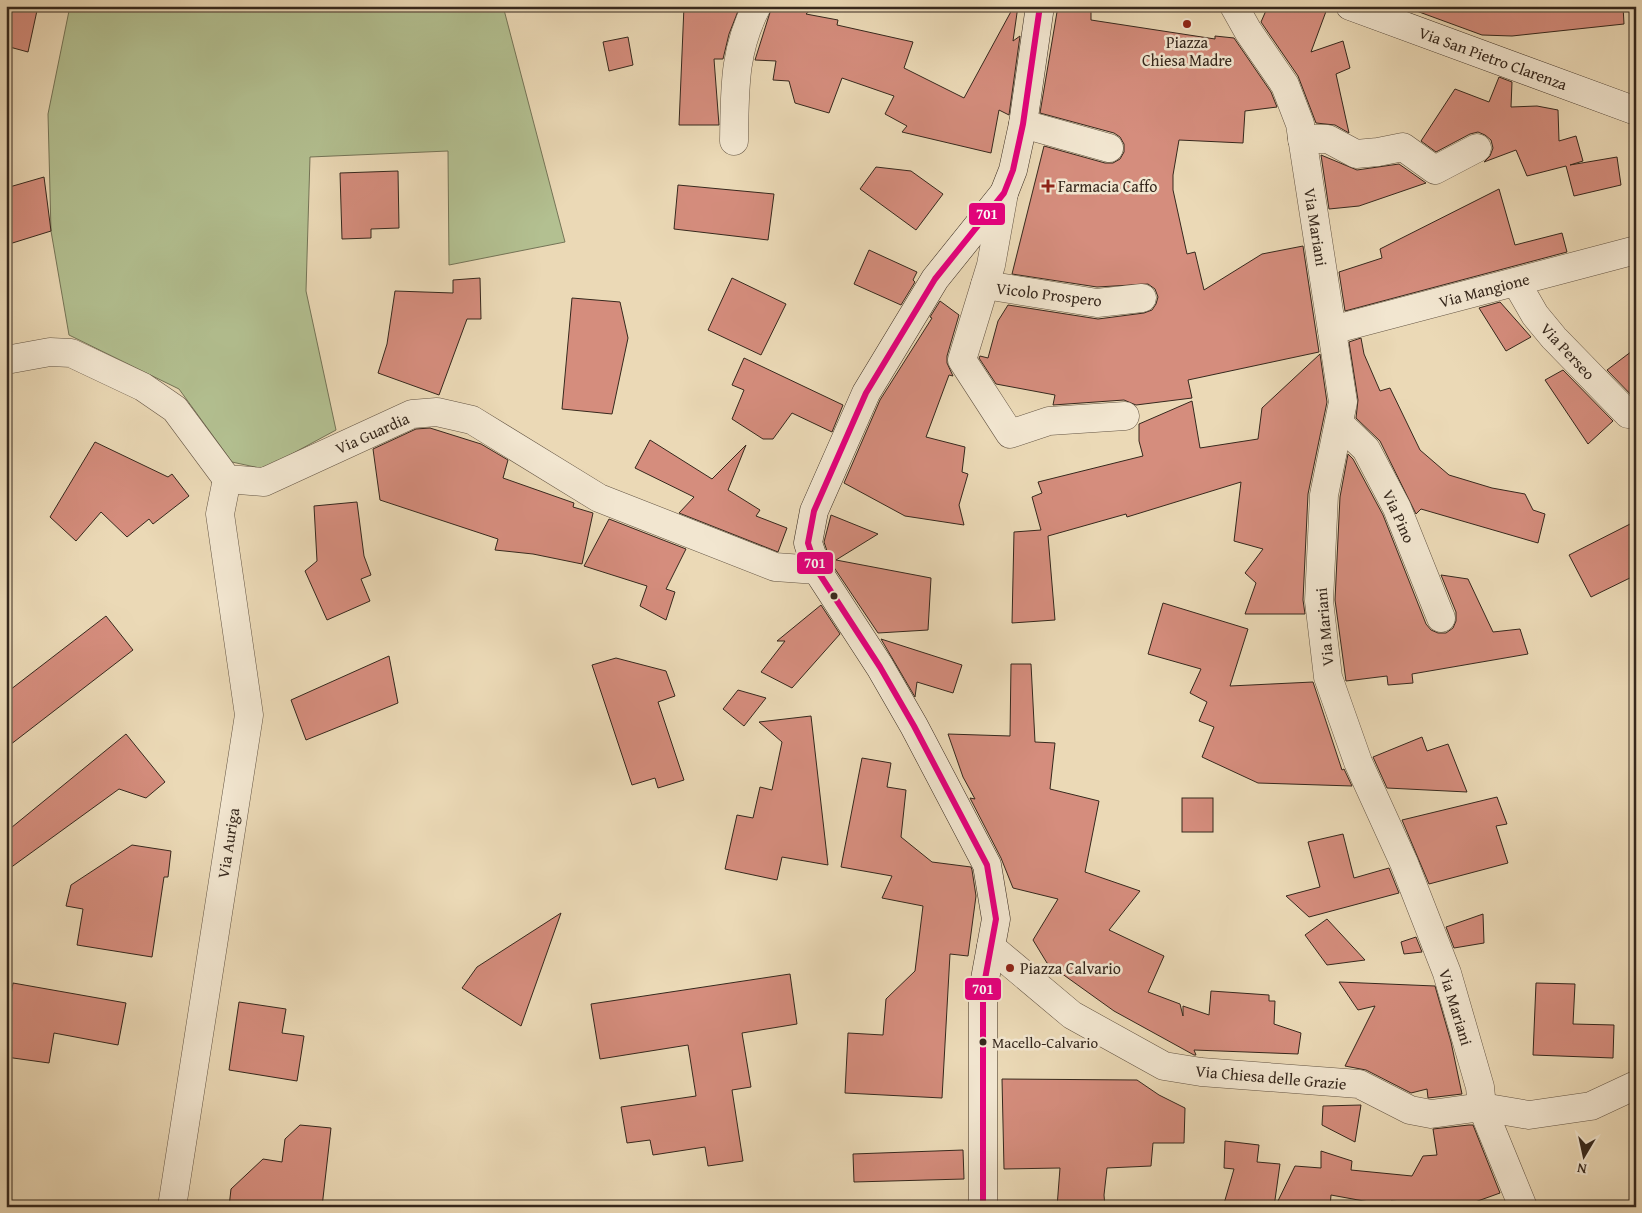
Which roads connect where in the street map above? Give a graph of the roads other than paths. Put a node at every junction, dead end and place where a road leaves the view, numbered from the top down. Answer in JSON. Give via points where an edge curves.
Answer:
{"nodes":[{"id":1,"x":756,"y":6,"type":"edge"},
{"id":2,"x":1040,"y":6,"type":"edge"},
{"id":3,"x":1234,"y":6,"type":"edge"},
{"id":4,"x":1350,"y":6,"type":"edge"},
{"id":5,"x":1636,"y":111,"type":"edge"},
{"id":6,"x":1023,"y":124,"type":"junction"},
{"id":7,"x":1302,"y":139,"type":"junction"},
{"id":8,"x":734,"y":141,"type":"dead end"},
{"id":9,"x":1109,"y":148,"type":"dead end"},
{"id":10,"x":1476,"y":148,"type":"dead end"},
{"id":11,"x":1004,"y":193,"type":"junction"},
{"id":12,"x":1636,"y":250,"type":"edge"},
{"id":13,"x":1516,"y":282,"type":"junction"},
{"id":14,"x":985,"y":285,"type":"junction"},
{"id":15,"x":1142,"y":298,"type":"dead end"},
{"id":16,"x":1332,"y":330,"type":"junction"},
{"id":17,"x":6,"y":360,"type":"edge"},
{"id":18,"x":1628,"y":414,"type":"dead end"},
{"id":19,"x":1125,"y":416,"type":"dead end"},
{"id":20,"x":1340,"y":424,"type":"junction"},
{"id":21,"x":227,"y":479,"type":"junction"},
{"id":22,"x":817,"y":570,"type":"junction"},
{"id":23,"x":1441,"y":618,"type":"dead end"},
{"id":24,"x":991,"y":947,"type":"junction"},
{"id":25,"x":1636,"y":1085,"type":"edge"},
{"id":26,"x":1482,"y":1108,"type":"junction"},
{"id":27,"x":172,"y":1207,"type":"edge"},
{"id":28,"x":983,"y":1207,"type":"edge"},
{"id":29,"x":1524,"y":1207,"type":"edge"}],
"edges":[{"from":1,"to":8,"type":"street","via":[[746,27],[735,75]]},
{"from":2,"to":6,"type":"street"},
{"from":3,"to":7,"type":"street","name":"Via Mariani","via":[[1285,85],[1300,124]]},
{"from":4,"to":5,"type":"street","name":"Via San Pietro Clarenza"},
{"from":6,"to":9,"type":"street"},
{"from":6,"to":11,"type":"street","via":[[1013,170]]},
{"from":7,"to":10,"type":"street","via":[[1328,139],[1356,154],[1403,147],[1435,170]]},
{"from":7,"to":16,"type":"street","name":"Via Mariani"},
{"from":11,"to":14,"type":"street"},
{"from":11,"to":22,"type":"street","via":[[935,279],[866,394],[814,512],[808,543]]},
{"from":12,"to":13,"type":"street","name":"Via Mangione"},
{"from":13,"to":16,"type":"street","name":"Via Mangione"},
{"from":13,"to":18,"type":"street","name":"Via Perseo","via":[[1541,323]]},
{"from":14,"to":15,"type":"street","name":"Vicolo Prospero","via":[[1096,303]]},
{"from":14,"to":19,"type":"street","via":[[962,360],[1010,434],[1049,421]]},
{"from":16,"to":20,"type":"street","name":"Via Mariani","via":[[1343,402]]},
{"from":17,"to":21,"type":"street","via":[[50,352],[71,353],[143,387],[174,409]]},
{"from":20,"to":23,"type":"street","name":"Via Pino","via":[[1366,449],[1397,508]]},
{"from":20,"to":26,"type":"street","name":"Via Mariani","via":[[1324,496],[1318,601],[1328,677],[1358,762],[1404,863],[1446,973],[1480,1087]]},
{"from":21,"to":22,"type":"street","name":"Via Guardia","via":[[264,482],[412,414],[437,412],[472,420],[599,498],[776,568]]},
{"from":21,"to":27,"type":"street","name":"Via Auriga","via":[[220,514],[249,716]]},
{"from":22,"to":24,"type":"street","via":[[880,667],[987,864],[996,919]]},
{"from":24,"to":26,"type":"street","name":"Via Chiesa delle Grazie","via":[[1072,1015],[1164,1066],[1201,1072],[1359,1084],[1410,1110],[1431,1114]]},
{"from":24,"to":28,"type":"street","via":[[983,990]]},
{"from":25,"to":26,"type":"street","name":"Via Chiesa delle Grazie","via":[[1591,1106],[1529,1115]]},
{"from":26,"to":29,"type":"street","name":"Via Mariani"}]}
